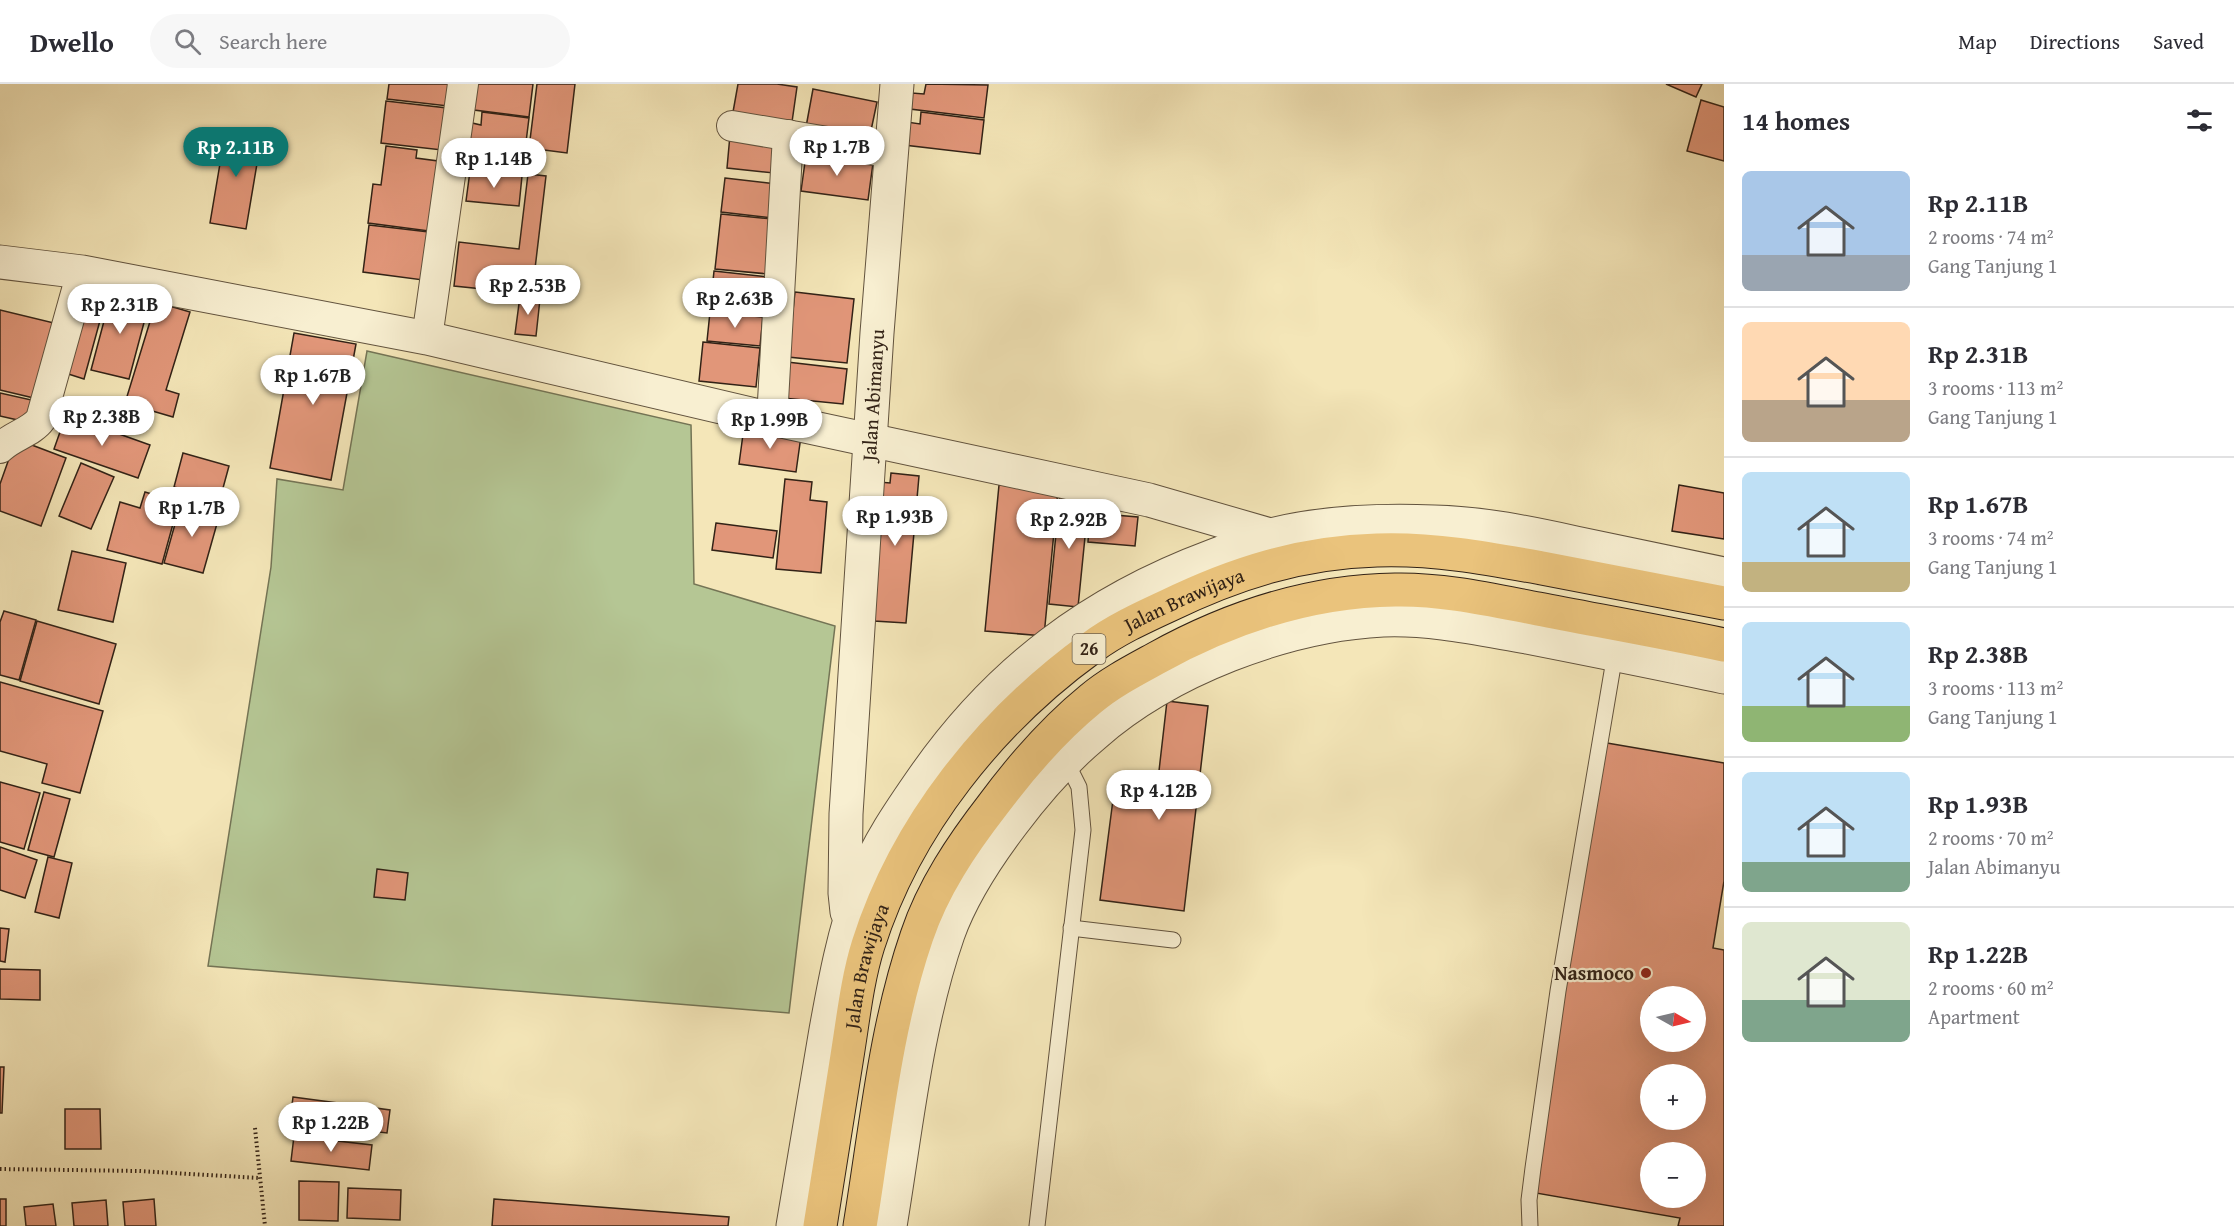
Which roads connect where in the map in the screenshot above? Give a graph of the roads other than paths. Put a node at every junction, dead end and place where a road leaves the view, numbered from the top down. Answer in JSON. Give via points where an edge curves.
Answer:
{"nodes":[{"id":1,"x":463,"y":84,"type":"edge"},
{"id":2,"x":897,"y":84,"type":"edge"},
{"id":3,"x":732,"y":126,"type":"dead end"},
{"id":4,"x":788,"y":135,"type":"junction"},
{"id":5,"x":892,"y":153,"type":"junction"},
{"id":6,"x":0,"y":262,"type":"edge"},
{"id":7,"x":81,"y":272,"type":"junction"},
{"id":8,"x":427,"y":338,"type":"junction"},
{"id":9,"x":772,"y":419,"type":"junction"},
{"id":10,"x":870,"y":439,"type":"junction"},
{"id":11,"x":0,"y":448,"type":"edge"},
{"id":12,"x":1269,"y":535,"type":"junction"},
{"id":13,"x":1724,"y":574,"type":"edge"},
{"id":14,"x":1724,"y":603,"type":"edge"},
{"id":15,"x":1724,"y":645,"type":"edge"},
{"id":16,"x":1615,"y":654,"type":"junction"},
{"id":17,"x":1724,"y":677,"type":"edge"},
{"id":18,"x":1066,"y":761,"type":"junction"},
{"id":19,"x":849,"y":923,"type":"junction"},
{"id":20,"x":1071,"y":928,"type":"junction"},
{"id":21,"x":1173,"y":940,"type":"dead end"},
{"id":22,"x":793,"y":1226,"type":"edge"},
{"id":23,"x":820,"y":1226,"type":"edge"},
{"id":24,"x":860,"y":1226,"type":"edge"},
{"id":25,"x":890,"y":1226,"type":"edge"},
{"id":26,"x":1036,"y":1226,"type":"edge"},
{"id":27,"x":1530,"y":1226,"type":"edge"}],
"edges":[{"from":1,"to":8,"type":"street"},
{"from":2,"to":5,"type":"street","name":"Jalan Abimanyu"},
{"from":3,"to":4,"type":"street"},
{"from":4,"to":5,"type":"street"},
{"from":4,"to":9,"type":"street"},
{"from":5,"to":10,"type":"street","name":"Jalan Abimanyu"},
{"from":6,"to":7,"type":"street"},
{"from":7,"to":8,"type":"street"},
{"from":7,"to":11,"type":"street","via":[[41,419]]},
{"from":8,"to":9,"type":"street"},
{"from":9,"to":10,"type":"street"},
{"from":10,"to":12,"type":"street","via":[[1149,500]]},
{"from":10,"to":19,"type":"street","name":"Jalan Abimanyu","via":[[844,843]]},
{"from":12,"to":13,"type":"street","via":[[1395,521],[1467,524]]},
{"from":12,"to":19,"type":"street","via":[[1182,567],[1110,603],[1040,650],[1007,680],[971,716],[908,801],[864,880]]},
{"from":14,"to":23,"type":"highway","name":"Jalan Brawijaya","number":"26","via":[[1475,556],[1421,550],[1366,550],[1325,553],[1238,575],[1133,622],[1094,645],[1014,712],[973,759],[934,809],[885,899],[856,999]]},
{"from":15,"to":24,"type":"highway","name":"Jalan Brawijaya","number":"26","via":[[1473,597],[1363,591],[1317,597],[1227,624],[1185,642],[1094,696],[1020,769],[970,835],[942,881],[918,933],[889,1046]]},
{"from":16,"to":17,"type":"street"},
{"from":16,"to":18,"type":"street","via":[[1435,622],[1384,620],[1327,627],[1265,641],[1182,676],[1139,701]]},
{"from":16,"to":27,"type":"lane","via":[[1558,992],[1529,1200]]},
{"from":18,"to":20,"type":"lane","via":[[1079,787],[1083,830]]},
{"from":18,"to":25,"type":"street","via":[[996,845],[948,933],[923,1026]]},
{"from":19,"to":22,"type":"street"},
{"from":20,"to":21,"type":"lane"},
{"from":20,"to":26,"type":"lane"}]}
